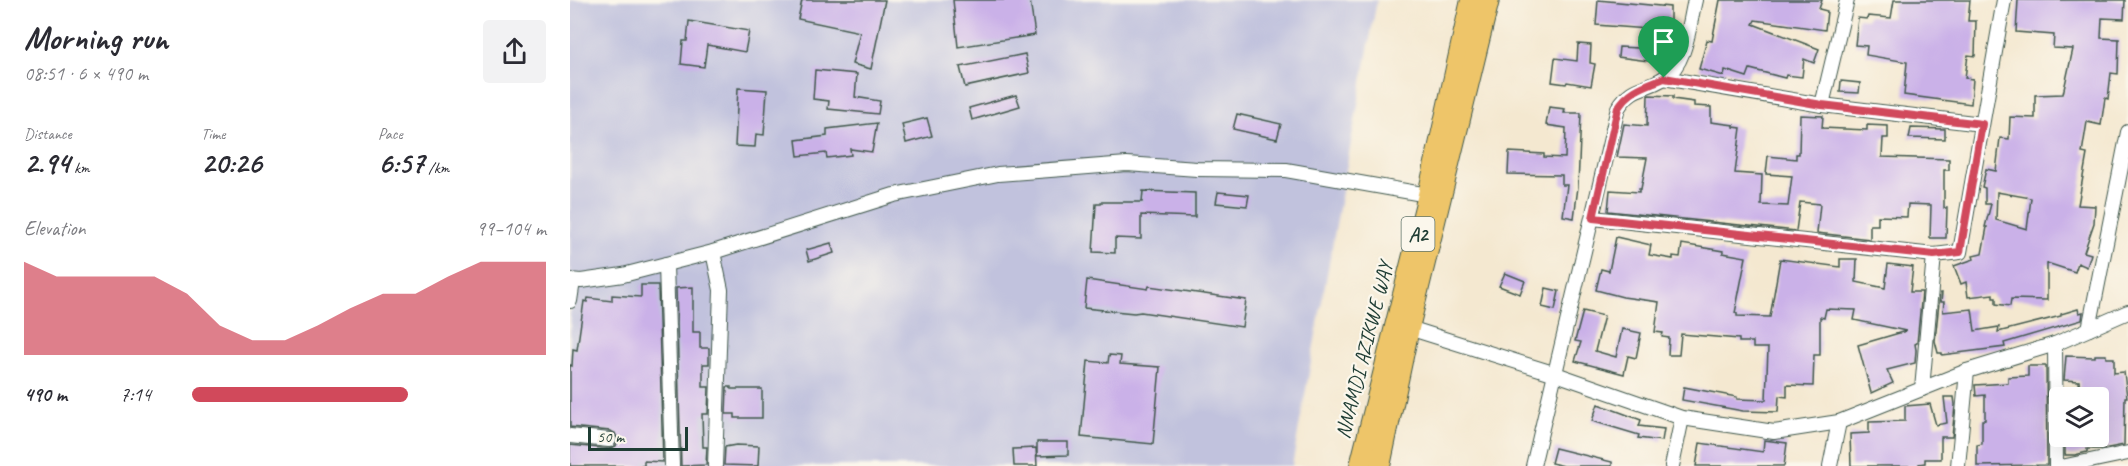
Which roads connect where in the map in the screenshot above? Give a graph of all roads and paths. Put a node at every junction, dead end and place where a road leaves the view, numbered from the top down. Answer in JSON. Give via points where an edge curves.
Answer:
{"nodes":[{"id":1,"x":1471,"y":0,"type":"edge"},
{"id":2,"x":1489,"y":0,"type":"edge"},
{"id":3,"x":1695,"y":0,"type":"edge"},
{"id":4,"x":1847,"y":0,"type":"edge"},
{"id":5,"x":2004,"y":0,"type":"edge"},
{"id":6,"x":1664,"y":78,"type":"junction"},
{"id":7,"x":1822,"y":105,"type":"junction"},
{"id":8,"x":1982,"y":124,"type":"junction"},
{"id":9,"x":2128,"y":132,"type":"edge"},
{"id":10,"x":1428,"y":195,"type":"junction"},
{"id":11,"x":1593,"y":218,"type":"junction"},
{"id":12,"x":713,"y":252,"type":"junction"},
{"id":13,"x":1934,"y":255,"type":"junction"},
{"id":14,"x":666,"y":264,"type":"junction"},
{"id":15,"x":572,"y":280,"type":"edge"},
{"id":16,"x":570,"y":301,"type":"edge"},
{"id":17,"x":2128,"y":312,"type":"edge"},
{"id":18,"x":1409,"y":328,"type":"junction"},
{"id":19,"x":2089,"y":329,"type":"junction"},
{"id":20,"x":2055,"y":344,"type":"junction"},
{"id":21,"x":1967,"y":371,"type":"junction"},
{"id":22,"x":1556,"y":374,"type":"junction"},
{"id":23,"x":1922,"y":389,"type":"junction"},
{"id":24,"x":1682,"y":418,"type":"junction"},
{"id":25,"x":1839,"y":422,"type":"junction"},
{"id":26,"x":570,"y":436,"type":"edge"},
{"id":27,"x":609,"y":440,"type":"dead end"},
{"id":28,"x":2128,"y":453,"type":"edge"},
{"id":29,"x":672,"y":466,"type":"edge"},
{"id":30,"x":714,"y":466,"type":"edge"},
{"id":31,"x":1360,"y":466,"type":"edge"},
{"id":32,"x":1380,"y":466,"type":"edge"},
{"id":33,"x":1533,"y":466,"type":"edge"},
{"id":34,"x":1672,"y":466,"type":"edge"},
{"id":35,"x":1830,"y":466,"type":"edge"},
{"id":36,"x":1958,"y":466,"type":"edge"},
{"id":37,"x":2056,"y":466,"type":"edge"},
{"id":38,"x":2066,"y":466,"type":"edge"}],
"edges":[{"from":1,"to":10,"type":"highway","name":"NNAMDI AZIKWE WAY","number":"A2"},
{"from":2,"to":18,"type":"highway","name":"NNAMDI AZIKWE WAY","number":"A2"},
{"from":3,"to":6,"type":"street","via":[[1681,56]]},
{"from":4,"to":7,"type":"street"},
{"from":5,"to":8,"type":"street"},
{"from":6,"to":7,"type":"street"},
{"from":6,"to":11,"type":"street","via":[[1632,91],[1618,108]]},
{"from":7,"to":8,"type":"street"},
{"from":8,"to":13,"type":"street","via":[[1960,252]]},
{"from":9,"to":19,"type":"street"},
{"from":10,"to":12,"type":"street","via":[[1286,170],[1127,164],[998,174],[894,195]]},
{"from":10,"to":31,"type":"highway","name":"NNAMDI AZIKWE WAY","number":"A2"},
{"from":11,"to":13,"type":"street"},
{"from":11,"to":22,"type":"street"},
{"from":12,"to":14,"type":"street"},
{"from":12,"to":30,"type":"street","via":[[721,290]]},
{"from":13,"to":23,"type":"street"},
{"from":14,"to":15,"type":"street","via":[[623,275]]},
{"from":14,"to":29,"type":"street"},
{"from":15,"to":16,"type":"street"},
{"from":17,"to":19,"type":"street"},
{"from":18,"to":22,"type":"street"},
{"from":18,"to":32,"type":"highway","name":"NNAMDI AZIKWE WAY","number":"A2"},
{"from":19,"to":20,"type":"street"},
{"from":20,"to":21,"type":"street"},
{"from":20,"to":37,"type":"street"},
{"from":21,"to":23,"type":"street"},
{"from":21,"to":36,"type":"street"},
{"from":22,"to":24,"type":"street"},
{"from":22,"to":33,"type":"street"},
{"from":23,"to":25,"type":"street"},
{"from":24,"to":25,"type":"street","via":[[1774,432]]},
{"from":24,"to":34,"type":"street"},
{"from":25,"to":35,"type":"street"},
{"from":26,"to":27,"type":"street"},
{"from":28,"to":38,"type":"street"}]}
